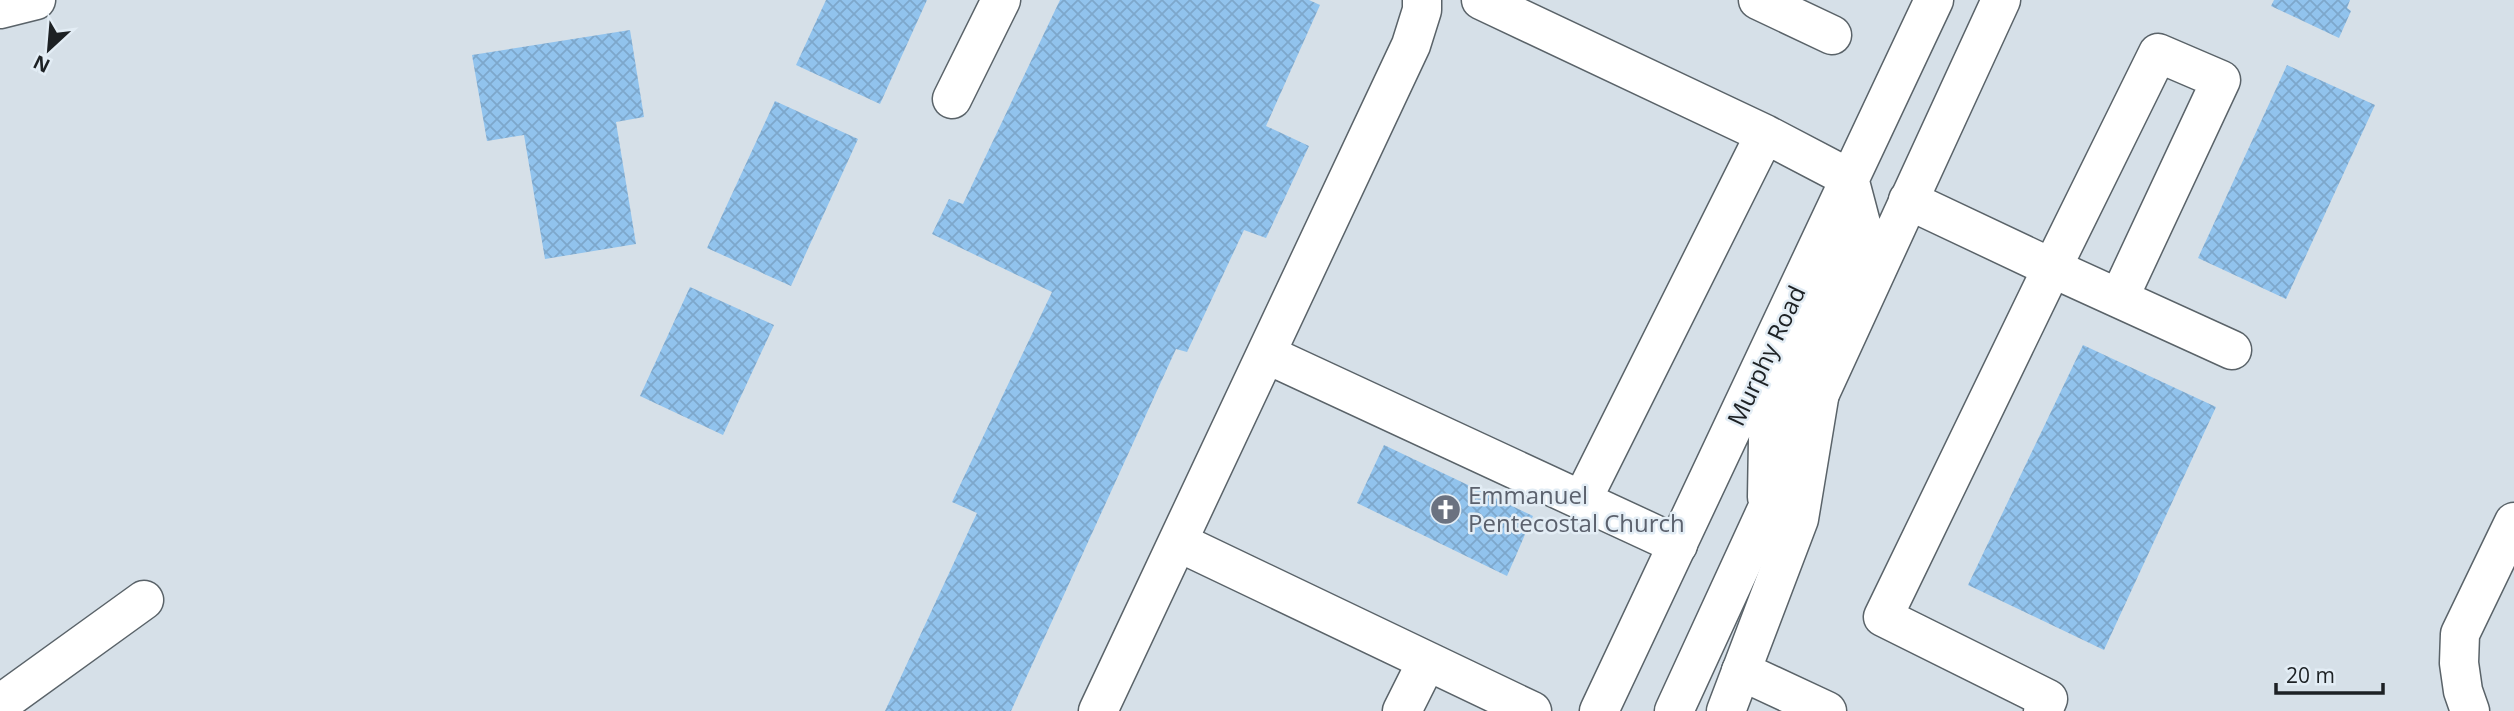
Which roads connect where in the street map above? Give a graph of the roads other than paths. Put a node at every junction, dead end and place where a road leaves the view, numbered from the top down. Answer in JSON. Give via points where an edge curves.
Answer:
{"nodes":[{"id":1,"x":36,"y":0,"type":"edge"},
{"id":2,"x":1000,"y":0,"type":"edge"},
{"id":3,"x":1422,"y":0,"type":"edge"},
{"id":4,"x":1481,"y":0,"type":"edge"},
{"id":5,"x":1758,"y":0,"type":"edge"},
{"id":6,"x":1934,"y":0,"type":"edge"},
{"id":7,"x":2001,"y":0,"type":"edge"},
{"id":8,"x":0,"y":9,"type":"edge"},
{"id":9,"x":1550,"y":16,"type":"edge"},
{"id":10,"x":1832,"y":35,"type":"dead end"},
{"id":11,"x":952,"y":99,"type":"dead end"},
{"id":12,"x":1765,"y":134,"type":"junction"},
{"id":13,"x":1849,"y":178,"type":"junction"},
{"id":14,"x":1908,"y":200,"type":"junction"},
{"id":15,"x":2052,"y":268,"type":"junction"},
{"id":16,"x":2119,"y":298,"type":"junction"},
{"id":17,"x":2232,"y":350,"type":"dead end"},
{"id":18,"x":1266,"y":354,"type":"junction"},
{"id":19,"x":1820,"y":392,"type":"junction"},
{"id":20,"x":1582,"y":500,"type":"junction"},
{"id":21,"x":1767,"y":513,"type":"junction"},
{"id":22,"x":2514,"y":523,"type":"edge"},
{"id":23,"x":1178,"y":542,"type":"junction"},
{"id":24,"x":1678,"y":545,"type":"junction"},
{"id":25,"x":144,"y":600,"type":"dead end"},
{"id":26,"x":1427,"y":661,"type":"junction"},
{"id":27,"x":1741,"y":671,"type":"junction"},
{"id":28,"x":0,"y":704,"type":"edge"},
{"id":29,"x":1098,"y":711,"type":"edge"},
{"id":30,"x":1402,"y":711,"type":"edge"},
{"id":31,"x":1531,"y":711,"type":"edge"},
{"id":32,"x":1599,"y":711,"type":"edge"},
{"id":33,"x":1674,"y":711,"type":"edge"},
{"id":34,"x":1726,"y":711,"type":"edge"},
{"id":35,"x":1827,"y":711,"type":"edge"},
{"id":36,"x":2043,"y":711,"type":"edge"},
{"id":37,"x":2470,"y":711,"type":"edge"}],
"edges":[{"from":1,"to":8,"type":"main road"},
{"from":2,"to":11,"type":"main road"},
{"from":3,"to":18,"type":"main road","via":[[1411,45]]},
{"from":4,"to":9,"type":"main road"},
{"from":5,"to":10,"type":"main road"},
{"from":6,"to":13,"type":"main road","name":"Murphy Road"},
{"from":7,"to":14,"type":"main road"},
{"from":9,"to":12,"type":"main road"},
{"from":12,"to":13,"type":"main road"},
{"from":12,"to":20,"type":"main road"},
{"from":13,"to":21,"type":"main road","via":[[1863,231],[1768,439]]},
{"from":13,"to":24,"type":"main road","name":"Murphy Road"},
{"from":14,"to":15,"type":"main road"},
{"from":14,"to":19,"type":"main road"},
{"from":15,"to":16,"type":"main road"},
{"from":15,"to":16,"type":"main road","via":[[2158,53],[2221,80]]},
{"from":15,"to":36,"type":"main road","via":[[1883,617],[2048,699]]},
{"from":16,"to":17,"type":"main road"},
{"from":18,"to":20,"type":"main road"},
{"from":18,"to":23,"type":"main road"},
{"from":19,"to":21,"type":"main road"},
{"from":19,"to":27,"type":"main road","via":[[1799,519]]},
{"from":20,"to":24,"type":"main road"},
{"from":21,"to":33,"type":"main road"},
{"from":22,"to":37,"type":"main road","via":[[2460,634],[2459,663]]},
{"from":23,"to":26,"type":"main road"},
{"from":23,"to":29,"type":"main road"},
{"from":24,"to":32,"type":"main road","name":"Murphy Road"},
{"from":25,"to":28,"type":"main road"},
{"from":26,"to":30,"type":"main road"},
{"from":26,"to":31,"type":"main road"},
{"from":27,"to":34,"type":"main road"},
{"from":27,"to":35,"type":"main road"}]}
